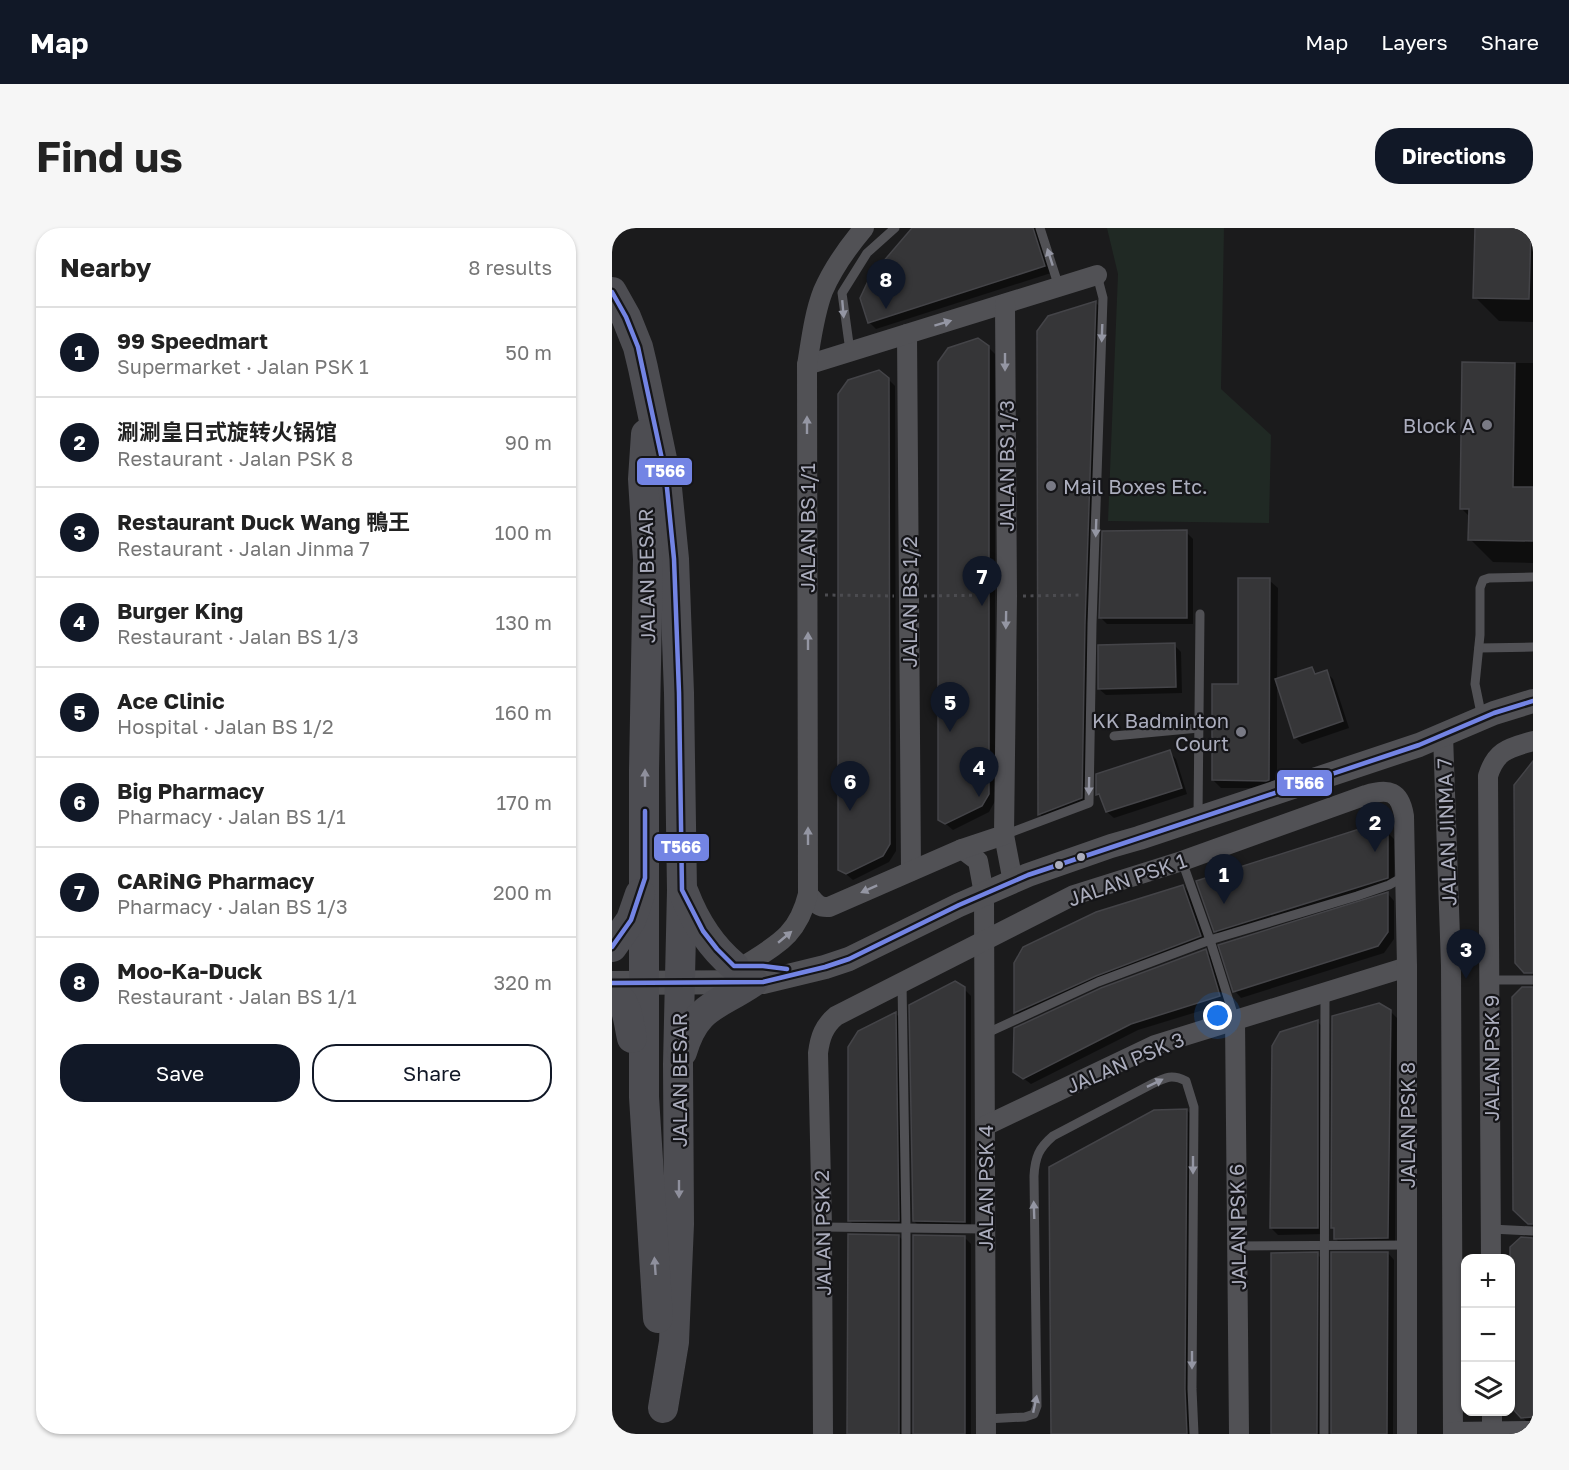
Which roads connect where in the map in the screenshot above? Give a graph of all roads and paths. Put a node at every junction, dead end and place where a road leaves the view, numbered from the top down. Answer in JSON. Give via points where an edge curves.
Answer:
{"nodes":[{"id":1,"x":864,"y":228,"type":"edge"},
{"id":2,"x":895,"y":228,"type":"edge"},
{"id":3,"x":1040,"y":228,"type":"edge"},
{"id":4,"x":1097,"y":275,"type":"joint"},
{"id":5,"x":1059,"y":287,"type":"junction"},
{"id":6,"x":612,"y":292,"type":"edge"},
{"id":7,"x":1005,"y":304,"type":"junction"},
{"id":8,"x":907,"y":334,"type":"junction"},
{"id":9,"x":850,"y":351,"type":"junction"},
{"id":10,"x":807,"y":365,"type":"junction"},
{"id":11,"x":648,"y":398,"type":"junction"},
{"id":12,"x":1533,"y":577,"type":"edge"},
{"id":13,"x":836,"y":595,"type":"dead end"},
{"id":14,"x":893,"y":596,"type":"dead end"},
{"id":15,"x":944,"y":596,"type":"dead end"},
{"id":16,"x":1007,"y":596,"type":"junction"},
{"id":17,"x":1094,"y":596,"type":"junction"},
{"id":18,"x":1200,"y":615,"type":"dead end"},
{"id":19,"x":1533,"y":647,"type":"edge"},
{"id":20,"x":1479,"y":648,"type":"junction"},
{"id":21,"x":1533,"y":701,"type":"edge"},
{"id":22,"x":1483,"y":719,"type":"junction"},
{"id":23,"x":1199,"y":728,"type":"junction"},
{"id":24,"x":1443,"y":735,"type":"junction"},
{"id":25,"x":1114,"y":736,"type":"dead end"},
{"id":26,"x":1533,"y":741,"type":"edge"},
{"id":27,"x":1404,"y":816,"type":"joint"},
{"id":28,"x":1198,"y":818,"type":"junction"},
{"id":29,"x":1004,"y":835,"type":"junction"},
{"id":30,"x":962,"y":849,"type":"junction"},
{"id":31,"x":1182,"y":861,"type":"junction"},
{"id":32,"x":911,"y":871,"type":"junction"},
{"id":33,"x":1405,"y":876,"type":"junction"},
{"id":34,"x":645,"y":878,"type":"junction"},
{"id":35,"x":1013,"y":882,"type":"junction"},
{"id":36,"x":682,"y":890,"type":"junction"},
{"id":37,"x":808,"y":894,"type":"junction"},
{"id":38,"x":984,"y":894,"type":"junction"},
{"id":39,"x":1210,"y":940,"type":"junction"},
{"id":40,"x":985,"y":942,"type":"junction"},
{"id":41,"x":612,"y":946,"type":"edge"},
{"id":42,"x":612,"y":967,"type":"edge"},
{"id":43,"x":1407,"y":967,"type":"junction"},
{"id":44,"x":744,"y":971,"type":"junction"},
{"id":45,"x":643,"y":974,"type":"junction"},
{"id":46,"x":680,"y":975,"type":"junction"},
{"id":47,"x":1490,"y":980,"type":"junction"},
{"id":48,"x":1533,"y":980,"type":"edge"},
{"id":49,"x":612,"y":983,"type":"edge"},
{"id":50,"x":902,"y":983,"type":"junction"},
{"id":51,"x":612,"y":992,"type":"edge"},
{"id":52,"x":1325,"y":993,"type":"junction"},
{"id":53,"x":1235,"y":1020,"type":"junction"},
{"id":54,"x":822,"y":1032,"type":"joint"},
{"id":55,"x":985,"y":1034,"type":"junction"},
{"id":56,"x":678,"y":1064,"type":"junction"},
{"id":57,"x":644,"y":1097,"type":"junction"},
{"id":58,"x":985,"y":1126,"type":"junction"},
{"id":59,"x":822,"y":1227,"type":"junction"},
{"id":60,"x":906,"y":1228,"type":"junction"},
{"id":61,"x":985,"y":1229,"type":"junction"},
{"id":62,"x":1491,"y":1229,"type":"junction"},
{"id":63,"x":1533,"y":1231,"type":"edge"},
{"id":64,"x":1325,"y":1245,"type":"junction"},
{"id":65,"x":1407,"y":1245,"type":"junction"},
{"id":66,"x":1237,"y":1246,"type":"junction"},
{"id":67,"x":1491,"y":1254,"type":"edge"},
{"id":68,"x":1492,"y":1416,"type":"edge"},
{"id":69,"x":663,"y":1421,"type":"edge"},
{"id":70,"x":986,"y":1427,"type":"edge"},
{"id":71,"x":1533,"y":1431,"type":"edge"},
{"id":72,"x":1453,"y":1433,"type":"edge"},
{"id":73,"x":1492,"y":1433,"type":"edge"},
{"id":74,"x":823,"y":1434,"type":"edge"},
{"id":75,"x":906,"y":1434,"type":"edge"},
{"id":76,"x":1194,"y":1434,"type":"edge"},
{"id":77,"x":1239,"y":1434,"type":"edge"},
{"id":78,"x":1324,"y":1434,"type":"edge"},
{"id":79,"x":1407,"y":1434,"type":"edge"}],
"edges":[{"from":1,"to":10,"type":"street","name":"JALAN BS 1/1","via":[[823,291]]},
{"from":2,"to":9,"type":"lane","one_way":true,"via":[[867,253],[842,293]]},
{"from":5,"to":3,"type":"lane","one_way":true},
{"from":4,"to":5,"type":"street"},
{"from":4,"to":17,"type":"lane","one_way":true,"via":[[1103,298]]},
{"from":5,"to":7,"type":"street"},
{"from":6,"to":11,"type":"main road","via":[[638,346]]},
{"from":8,"to":7,"type":"street","one_way":true},
{"from":7,"to":16,"type":"street","name":"JALAN BS 1/3","one_way":true},
{"from":8,"to":9,"type":"street"},
{"from":8,"to":32,"type":"street","name":"JALAN BS 1/2"},
{"from":9,"to":10,"type":"street"},
{"from":37,"to":10,"type":"street","name":"JALAN BS 1/1","one_way":true},
{"from":34,"to":11,"type":"main road","name":"JALAN BESAR","one_way":true,"via":[[648,559],[643,479]]},
{"from":11,"to":36,"type":"main road","name":"JALAN BESAR","via":[[666,478],[674,559]]},
{"from":12,"to":20,"type":"lane","via":[[1483,580]]},
{"from":13,"to":14,"type":"path"},
{"from":15,"to":16,"type":"path"},
{"from":16,"to":17,"type":"path"},
{"from":16,"to":29,"type":"street","name":"JALAN BS 1/3","one_way":true},
{"from":17,"to":29,"type":"lane","one_way":true,"via":[[1089,803]]},
{"from":18,"to":23,"type":"lane"},
{"from":19,"to":20,"type":"lane"},
{"from":20,"to":22,"type":"lane","via":[[1475,684]]},
{"from":21,"to":22,"type":"street"},
{"from":22,"to":24,"type":"street"},
{"from":23,"to":25,"type":"lane"},
{"from":23,"to":28,"type":"lane"},
{"from":24,"to":28,"type":"street"},
{"from":24,"to":72,"type":"street","name":"JALAN JINMA 7","via":[[1451,966]]},
{"from":26,"to":47,"type":"street","name":"JALAN PSK 9","via":[[1502,752],[1492,763],[1488,776]]},
{"from":27,"to":31,"type":"street","name":"JALAN PSK 1","via":[[1394,794],[1374,793]]},
{"from":27,"to":33,"type":"street","name":"JALAN PSK 8"},
{"from":28,"to":35,"type":"street"},
{"from":29,"to":30,"type":"street"},
{"from":29,"to":35,"type":"street","name":"JALAN BS 1/3"},
{"from":30,"to":32,"type":"street"},
{"from":30,"to":38,"type":"street","name":"JALAN PSK 4","via":[[978,861]]},
{"from":31,"to":39,"type":"lane"},
{"from":31,"to":40,"type":"street","name":"JALAN PSK 1","via":[[1074,895]]},
{"from":32,"to":37,"type":"street","one_way":true,"via":[[829,907],[816,904]]},
{"from":33,"to":39,"type":"lane","via":[[1357,896]]},
{"from":33,"to":43,"type":"street","name":"JALAN PSK 8"},
{"from":34,"to":41,"type":"main road","via":[[631,920]]},
{"from":34,"to":45,"type":"main road","name":"JALAN BESAR"},
{"from":35,"to":38,"type":"street"},
{"from":36,"to":44,"type":"main road","via":[[710,943]]},
{"from":36,"to":46,"type":"main road","name":"JALAN BESAR"},
{"from":44,"to":37,"type":"street","name":"JALAN BS 1/1","one_way":true,"via":[[790,934],[799,922]]},
{"from":38,"to":40,"type":"street","name":"JALAN PSK 4"},
{"from":38,"to":44,"type":"street","via":[[825,967],[763,982]]},
{"from":39,"to":53,"type":"lane"},
{"from":39,"to":55,"type":"lane","via":[[1098,982]]},
{"from":40,"to":50,"type":"street","name":"JALAN PSK 1"},
{"from":40,"to":55,"type":"street","name":"JALAN PSK 4"},
{"from":42,"to":45,"type":"street"},
{"from":43,"to":52,"type":"street","name":"JALAN PSK 3"},
{"from":43,"to":65,"type":"street","name":"JALAN PSK 8"},
{"from":44,"to":46,"type":"street"},
{"from":44,"to":56,"type":"main road","via":[[693,1023]]},
{"from":45,"to":46,"type":"street"},
{"from":45,"to":49,"type":"street"},
{"from":45,"to":57,"type":"main road","name":"JALAN BESAR"},
{"from":46,"to":56,"type":"main road","name":"JALAN BESAR"},
{"from":47,"to":48,"type":"lane"},
{"from":47,"to":62,"type":"street","name":"JALAN PSK 9"},
{"from":50,"to":54,"type":"street","name":"JALAN PSK 1","via":[[836,1016]]},
{"from":50,"to":60,"type":"lane"},
{"from":51,"to":57,"type":"main road","via":[[626,1007]]},
{"from":52,"to":53,"type":"street","name":"JALAN PSK 3"},
{"from":52,"to":64,"type":"lane"},
{"from":53,"to":58,"type":"street","name":"JALAN PSK 3","via":[[1155,1045]]},
{"from":53,"to":66,"type":"street","name":"JALAN PSK 6"},
{"from":54,"to":59,"type":"street","name":"JALAN PSK 2","via":[[818,1053]]},
{"from":55,"to":58,"type":"street","name":"JALAN PSK 4"},
{"from":56,"to":69,"type":"main road","name":"JALAN BESAR","one_way":true,"via":[[679,1224],[674,1342]]},
{"from":69,"to":57,"type":"main road","name":"JALAN BESAR","one_way":true},
{"from":58,"to":61,"type":"street","name":"JALAN PSK 4"},
{"from":59,"to":60,"type":"lane"},
{"from":59,"to":74,"type":"street","name":"JALAN PSK 2"},
{"from":60,"to":61,"type":"lane"},
{"from":60,"to":75,"type":"lane"},
{"from":61,"to":70,"type":"street","name":"JALAN PSK 4"},
{"from":62,"to":63,"type":"lane"},
{"from":62,"to":67,"type":"street","name":"JALAN PSK 9"},
{"from":64,"to":65,"type":"lane"},
{"from":64,"to":66,"type":"lane"},
{"from":64,"to":78,"type":"lane"},
{"from":65,"to":79,"type":"street","name":"JALAN PSK 8"},
{"from":66,"to":77,"type":"street","name":"JALAN PSK 6"},
{"from":68,"to":73,"type":"street"},
{"from":70,"to":76,"type":"lane","one_way":true,"via":[[1025,1418],[1034,1414],[1037,1406],[1034,1176],[1040,1148],[1053,1136],[1166,1077],[1177,1076],[1186,1081],[1194,1107]]},
{"from":71,"to":73,"type":"street"},
{"from":72,"to":73,"type":"street"}]}
